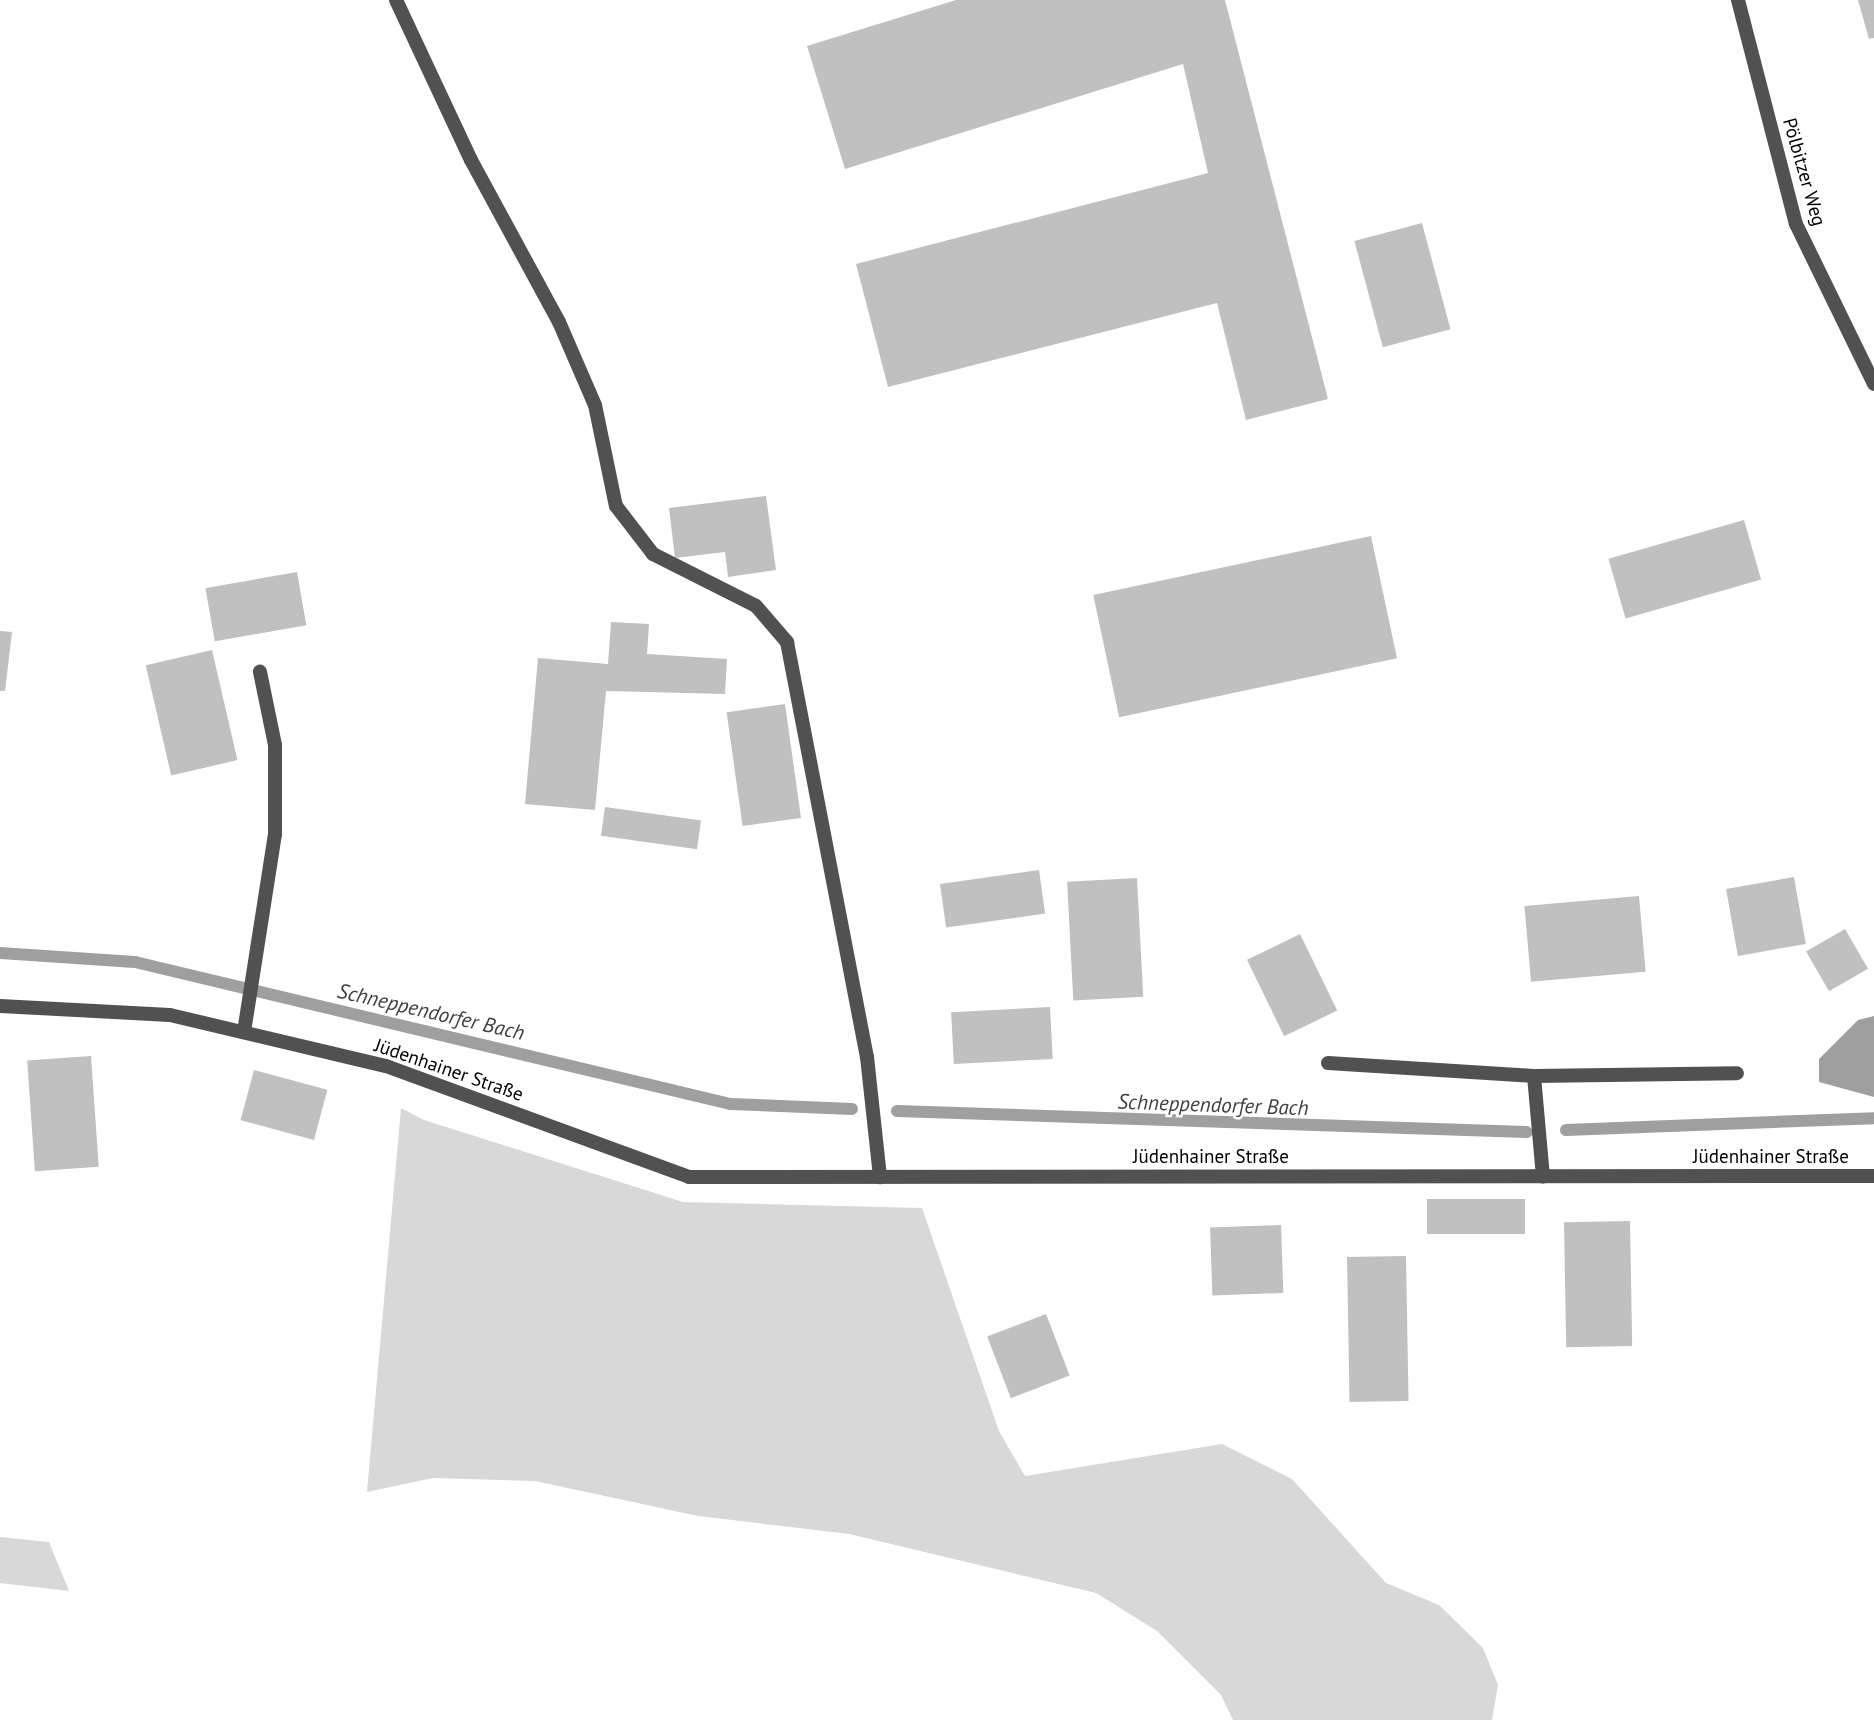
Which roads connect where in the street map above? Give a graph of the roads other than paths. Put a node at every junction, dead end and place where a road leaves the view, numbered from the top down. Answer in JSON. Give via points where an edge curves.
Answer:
{"nodes":[{"id":1,"x":396,"y":0,"type":"edge"},
{"id":2,"x":1738,"y":0,"type":"edge"},
{"id":3,"x":1874,"y":384,"type":"edge"},
{"id":4,"x":260,"y":672,"type":"dead end"},
{"id":5,"x":0,"y":1006,"type":"edge"},
{"id":6,"x":244,"y":1032,"type":"junction"},
{"id":7,"x":1328,"y":1063,"type":"dead end"},
{"id":8,"x":1737,"y":1073,"type":"dead end"},
{"id":9,"x":1534,"y":1076,"type":"junction"},
{"id":10,"x":1874,"y":1176,"type":"edge"},
{"id":11,"x":880,"y":1177,"type":"junction"},
{"id":12,"x":1543,"y":1177,"type":"junction"}],
"edges":[{"from":1,"to":11,"type":"street","via":[[471,160],[559,322],[594,405],[616,506],[639,542],[756,606],[787,642],[862,1031]]},
{"from":2,"to":3,"type":"street","name":"Pölbitzer Weg","via":[[1796,224]]},
{"from":4,"to":6,"type":"street","via":[[275,746],[275,834]]},
{"from":5,"to":6,"type":"street","name":"Jüdenhainer Straße","via":[[170,1015]]},
{"from":6,"to":11,"type":"street","name":"Jüdenhainer Straße","via":[[386,1066],[689,1177]]},
{"from":7,"to":9,"type":"street"},
{"from":8,"to":9,"type":"street"},
{"from":9,"to":12,"type":"street"},
{"from":10,"to":12,"type":"street","name":"Jüdenhainer Straße"},
{"from":11,"to":12,"type":"street","name":"Jüdenhainer Straße"}]}
